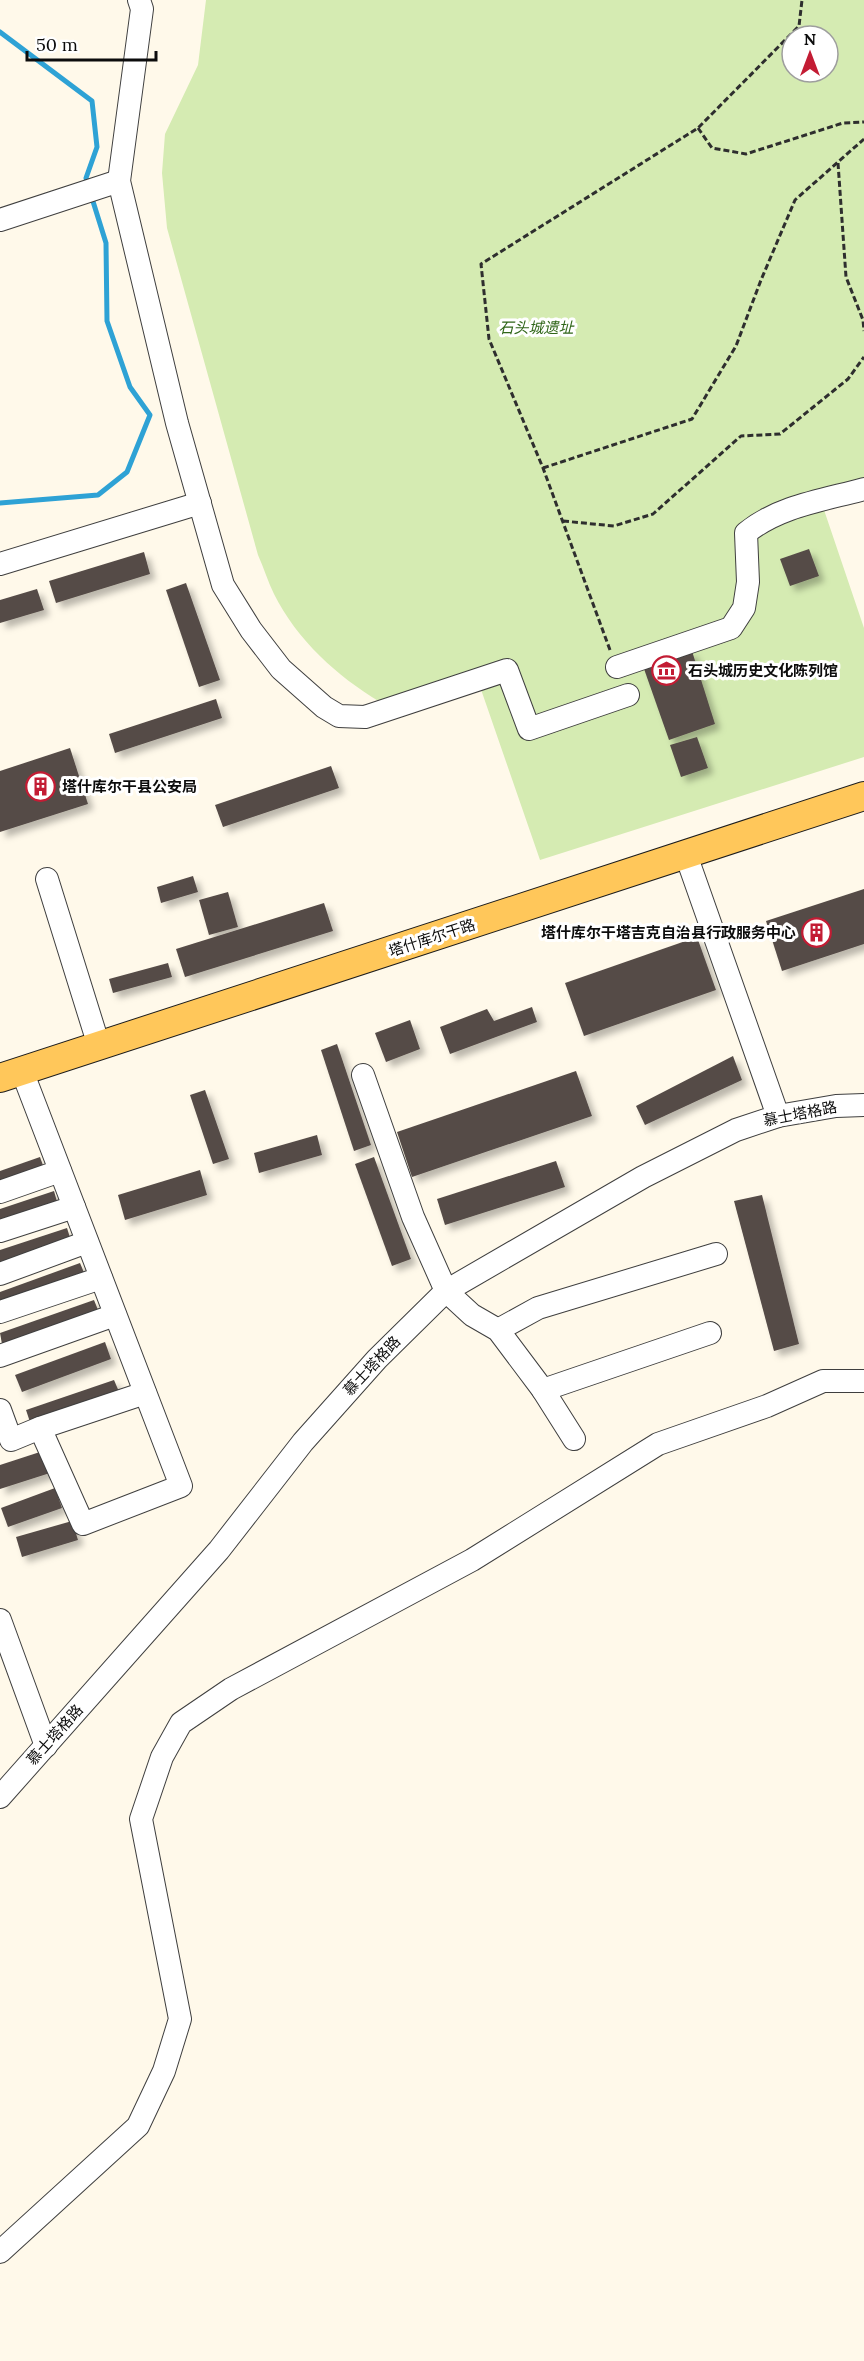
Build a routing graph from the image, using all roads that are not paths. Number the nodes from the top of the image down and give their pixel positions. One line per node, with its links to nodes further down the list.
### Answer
1 (139, 0): 2 (street)
2 (118, 181): 3 (street); 5 (street)
3 (0, 220)
4 (864, 489): 7 (street)
5 (200, 503): 6 (street); 8 (street)
6 (0, 564)
7 (617, 667)
8 (628, 695)
9 (864, 796): 10 (main road, 塔什库尔干路)
10 (686, 855): 12 (main road, 塔什库尔干路); 16 (street)
11 (47, 879): 12 (street)
12 (99, 1046): 13 (main road, 塔什库尔干路)
13 (11, 1075): 17 (street)
14 (363, 1075): 25 (street)
15 (864, 1105): 16 (street, 慕士塔格路)
16 (778, 1116): 25 (street, 慕士塔格路)
17 (60, 1172): 18 (street); 19 (street)
18 (0, 1192)
19 (74, 1207): 20 (street); 21 (street)
20 (0, 1231)
21 (87, 1242): 23 (street); 24 (street)
22 (716, 1254): 28 (street)
23 (0, 1274)
24 (101, 1278): 26 (street); 27 (street)
25 (446, 1291): 28 (street); 38 (street, 慕士塔格路)
26 (0, 1312)
27 (115, 1315): 30 (street); 33 (street)
28 (498, 1330): 32 (street)
29 (710, 1333): 32 (street)
30 (0, 1356)
31 (864, 1381): 40 (street)
32 (543, 1389): 36 (street)
33 (145, 1393): 35 (street); 35 (street)
34 (0, 1410): 35 (street)
35 (40, 1428)
36 (574, 1439)
37 (0, 1620): 38 (street)
38 (46, 1746): 39 (street, 慕士塔格路)
39 (0, 1797)
40 (0, 2252)

